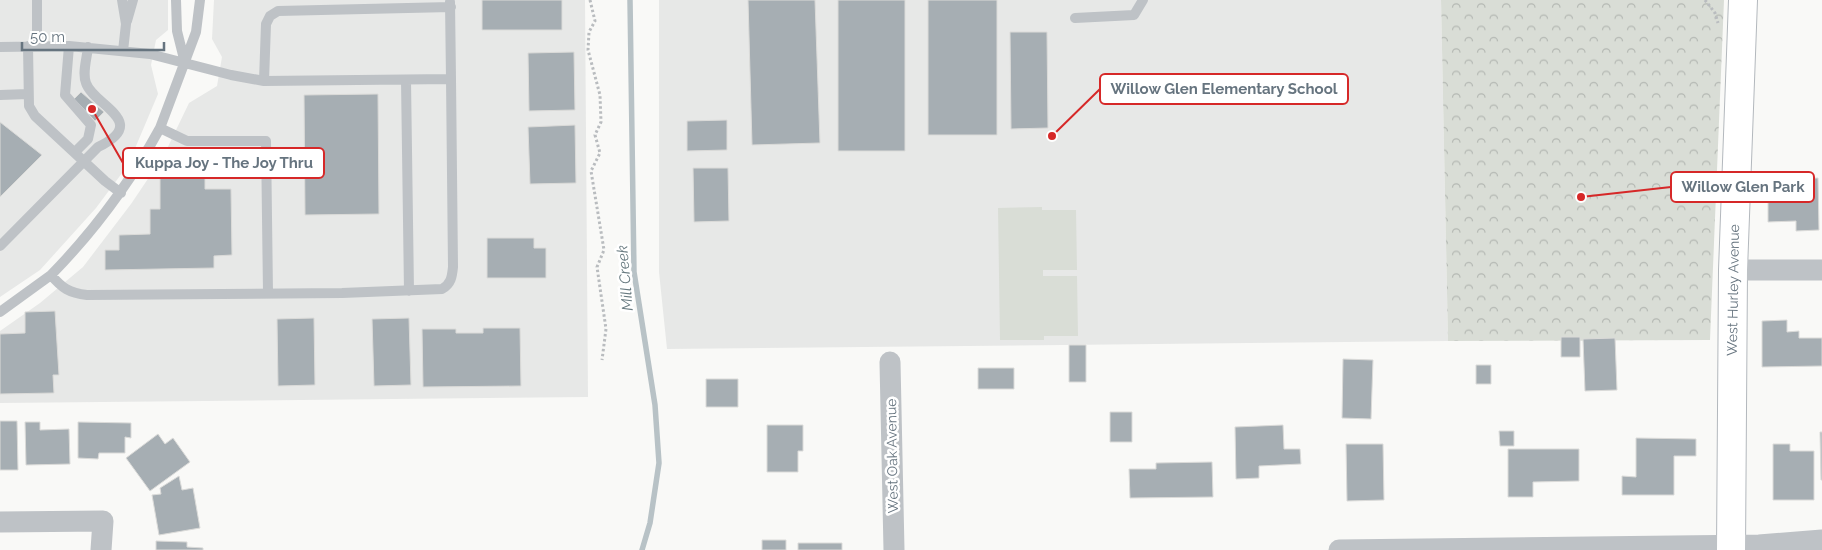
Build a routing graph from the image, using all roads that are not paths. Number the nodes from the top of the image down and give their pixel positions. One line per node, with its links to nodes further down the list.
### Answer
1 (37, 0): 11 (lane)
2 (122, 0): 10 (lane)
3 (133, 0): 10 (lane)
4 (176, 0): 16 (lane)
5 (200, 0): 16 (lane)
6 (1143, 0): 9 (lane)
7 (1743, 0): 27 (street, West Hurley Avenue)
8 (450, 3): 17 (lane); 18 (lane)
9 (1075, 18)
10 (126, 24): 15 (lane)
11 (32, 46): 12 (lane); 13 (lane); 20 (lane)
12 (69, 46): 14 (lane); 23 (lane)
13 (0, 47)
14 (88, 48): 15 (lane); 24 (lane)
15 (123, 51): 16 (lane)
16 (185, 63): 18 (lane); 22 (lane)
17 (450, 79): 19 (lane); 30 (lane)
18 (264, 80): 19 (lane)
19 (406, 80): 30 (lane)
20 (28, 94): 21 (lane); 23 (lane)
21 (0, 95)
22 (160, 128): 25 (lane); 31 (lane)
23 (76, 152): 24 (lane)
24 (84, 161): 25 (lane); 26 (lane)
25 (121, 193): 29 (lane)
26 (0, 246)
27 (1733, 270): 28 (street); 36 (street, West Hurley Avenue)
28 (1822, 270)
29 (51, 275): 31 (lane); 32 (lane)
30 (409, 291): 31 (lane)
31 (268, 293)
32 (0, 312)
33 (890, 362): 38 (street, West Oak Avenue)
34 (0, 522): 37 (street)
35 (1822, 540): 36 (street)
36 (1731, 548): 39 (street)
37 (101, 550)
38 (894, 550)
39 (1339, 550)

